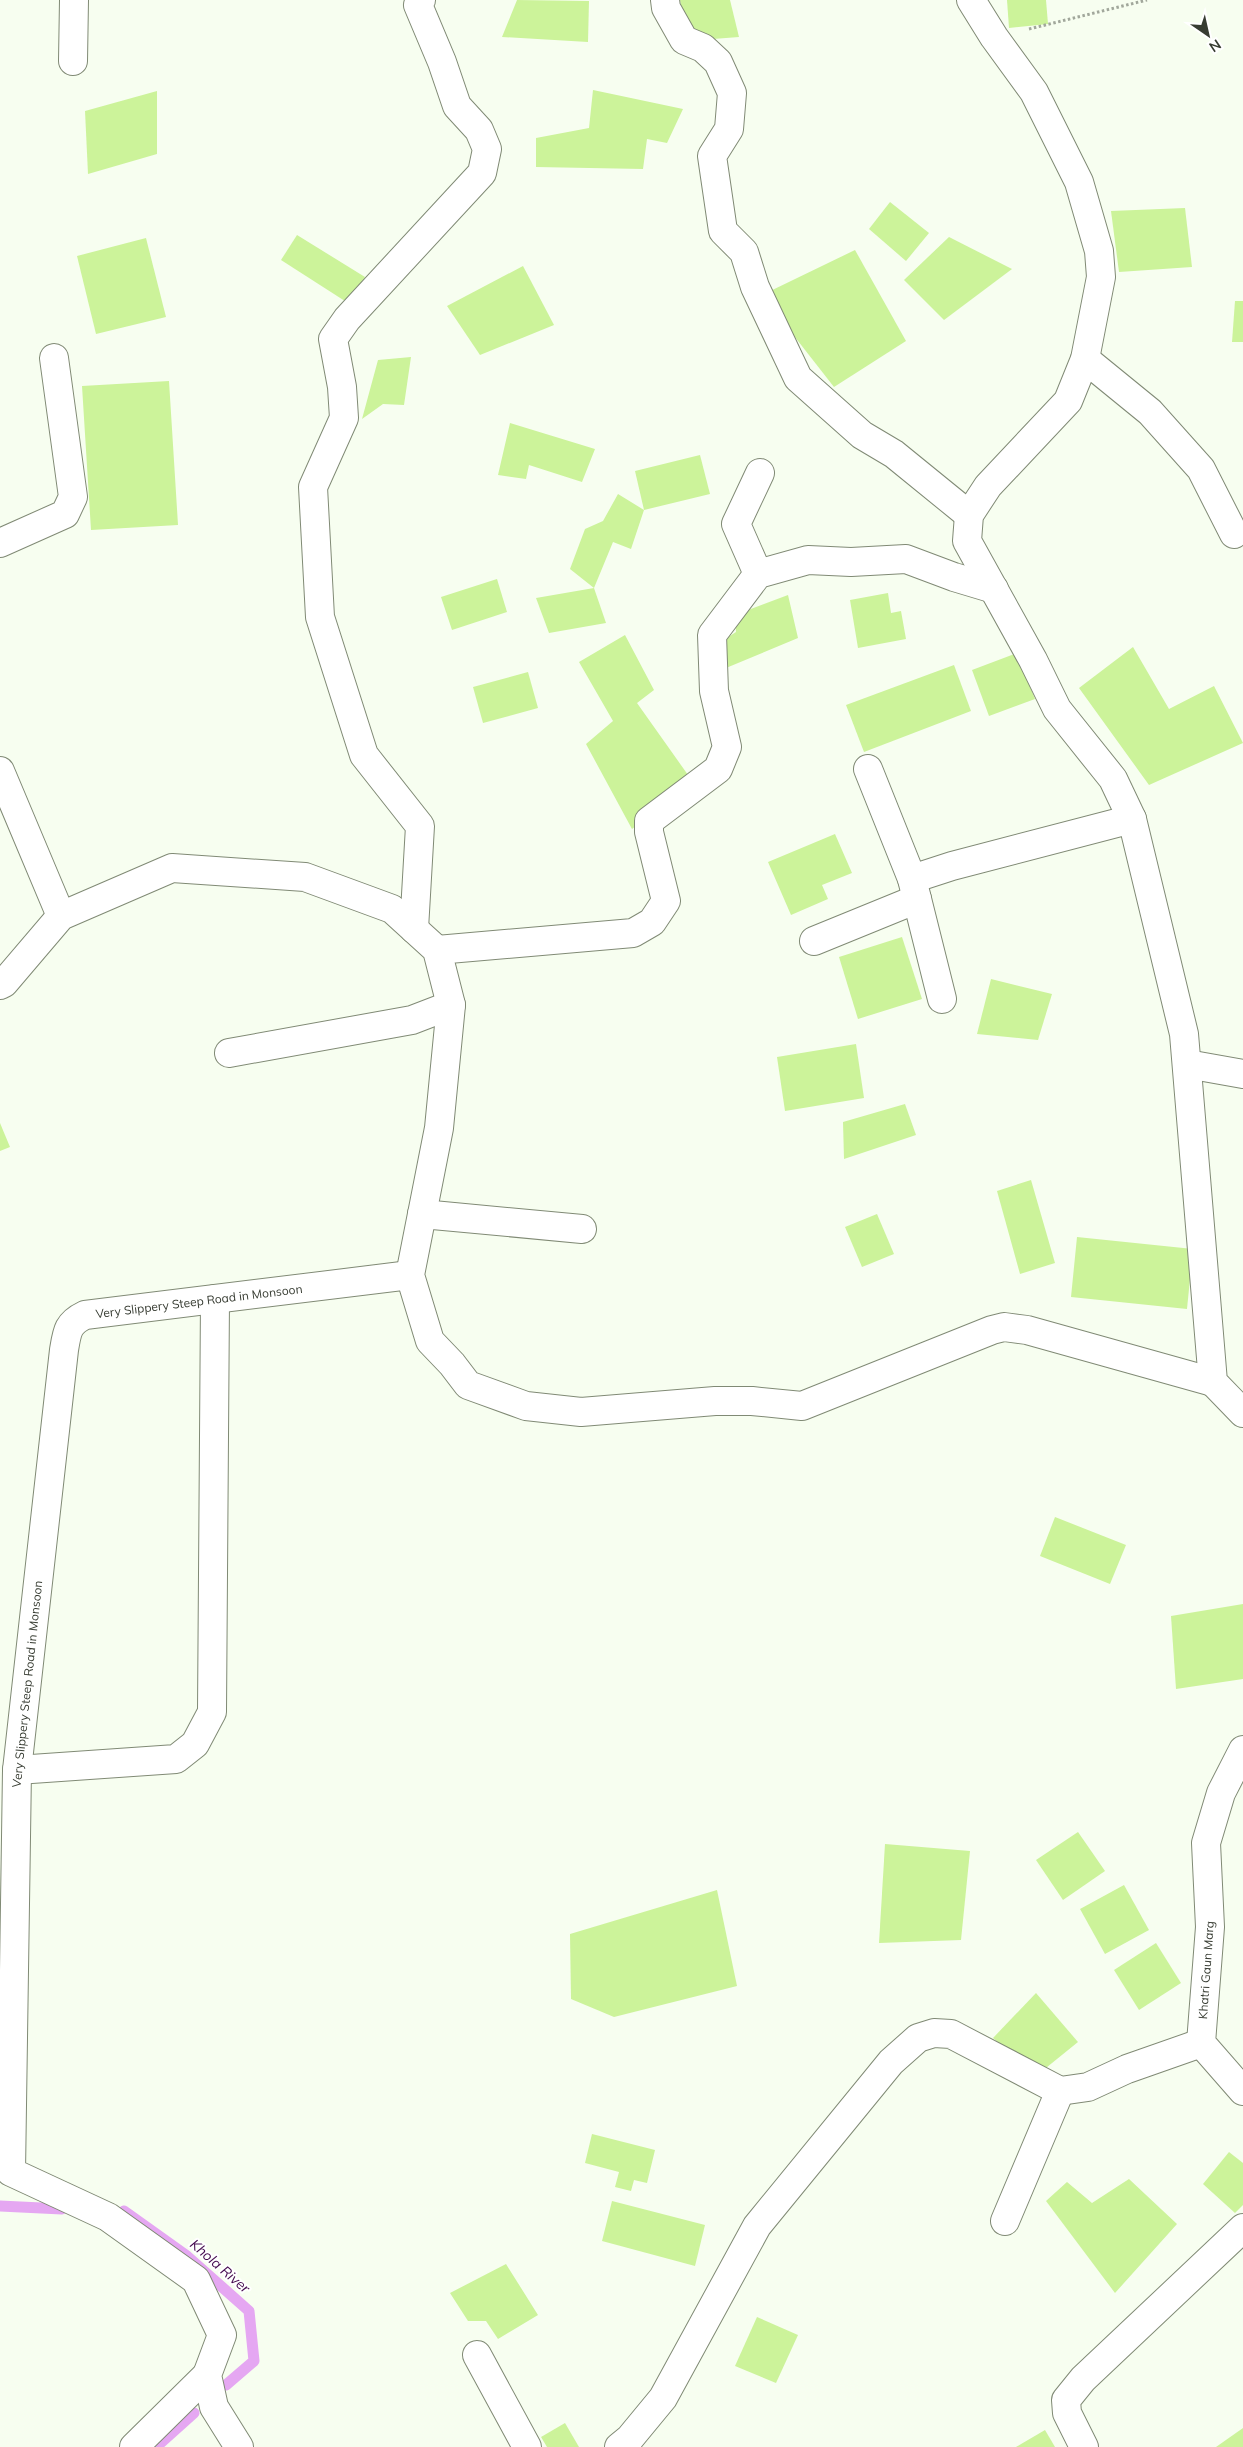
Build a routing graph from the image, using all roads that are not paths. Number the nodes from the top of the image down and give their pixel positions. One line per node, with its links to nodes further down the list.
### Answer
1 (74, 0): 5 (street)
2 (421, 0): 19 (street)
3 (971, 0): 7 (street)
4 (663, 3): 9 (street)
5 (73, 61)
6 (54, 358): 11 (street)
7 (1085, 359): 9 (street); 10 (street)
8 (760, 473): 12 (street)
9 (969, 515): 13 (street)
10 (1234, 534)
11 (0, 542)
12 (758, 574): 13 (street); 21 (street)
13 (994, 589): 16 (street)
14 (868, 769): 17 (street)
15 (0, 771): 18 (street)
16 (1132, 819): 17 (street); 26 (street)
17 (914, 889): 20 (street); 23 (street)
18 (61, 916): 19 (street); 22 (street)
19 (414, 928): 21 (street)
20 (814, 941)
21 (437, 950): 24 (street)
22 (0, 985)
23 (942, 999)
24 (451, 1005): 25 (street); 28 (street)
25 (229, 1053)
26 (1187, 1064): 27 (street); 32 (street)
27 (1243, 1074)
28 (422, 1214): 29 (street); 30 (street)
29 (582, 1229)
30 (410, 1275): 31 (street, Very Slippery Steep Road in Monsoon); 32 (street)
31 (215, 1299): 35 (street, Very Slippery Steep Road in Monsoon); 35 (street)
32 (1213, 1382): 33 (street)
33 (1243, 1413)
34 (1243, 1750): 37 (street, Khatri Gaun Marg)
35 (17, 1770): 36 (street, Very Slippery Steep Road in Monsoon)
36 (8, 1819): 40 (street, Very Slippery Steep Road in Monsoon)
37 (1201, 2043): 38 (street); 39 (street)
38 (1243, 2091)
39 (1060, 2092): 41 (street); 48 (street)
40 (6, 2171): 44 (street, Very Slippery Steep Road in Monsoon)
41 (1005, 2221)
42 (1243, 2228): 49 (street)
43 (477, 2355): 47 (street)
44 (206, 2375): 45 (street); 46 (street)
45 (134, 2447)
46 (239, 2447)
47 (527, 2447)
48 (619, 2447)
49 (1084, 2447)

